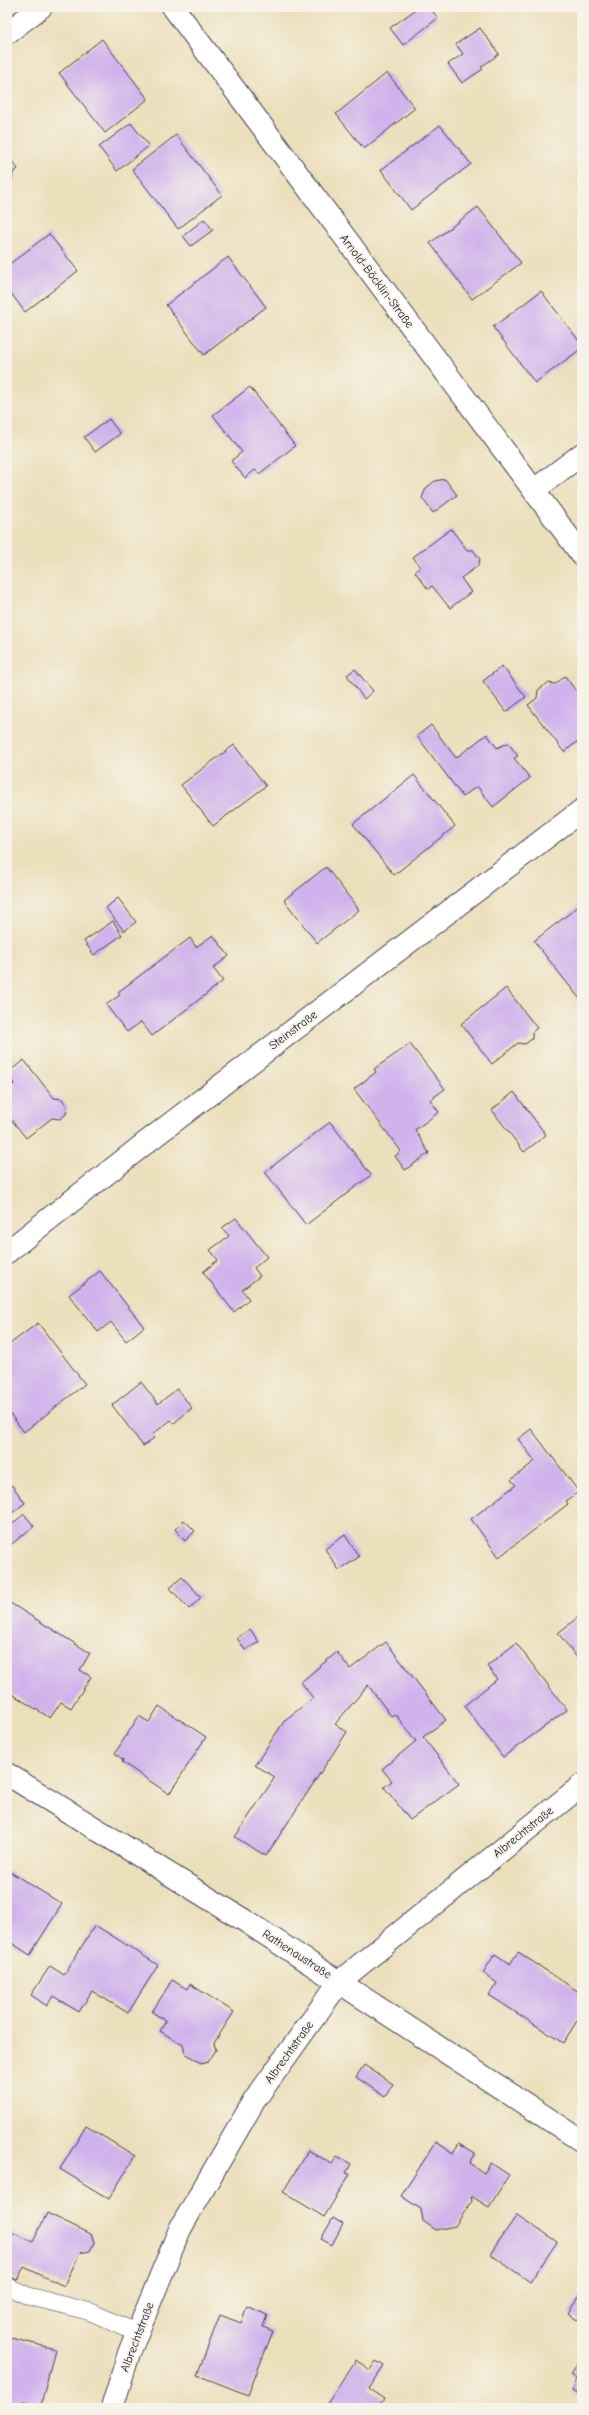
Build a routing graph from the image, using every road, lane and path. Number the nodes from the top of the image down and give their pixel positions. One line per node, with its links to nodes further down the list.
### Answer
1 (41, 7): 3 (street)
2 (173, 7): 5 (street, Arnold-Böcklin-Straße)
3 (7, 33)
4 (582, 454): 5 (street)
5 (534, 490): 6 (street, Arnold-Böcklin-Straße)
6 (582, 555)
7 (582, 810): 8 (street, Steinstraße)
8 (7, 1252)
9 (7, 1774): 11 (street, Rathenaustraße)
10 (582, 1785): 11 (street, Albrechtstraße)
11 (340, 1981): 12 (street, Rathenaustraße); 14 (street, Albrechtstraße)
12 (582, 2141)
13 (7, 2286): 14 (lane)
14 (137, 2333): 15 (street, Albrechtstraße)
15 (112, 2408)

